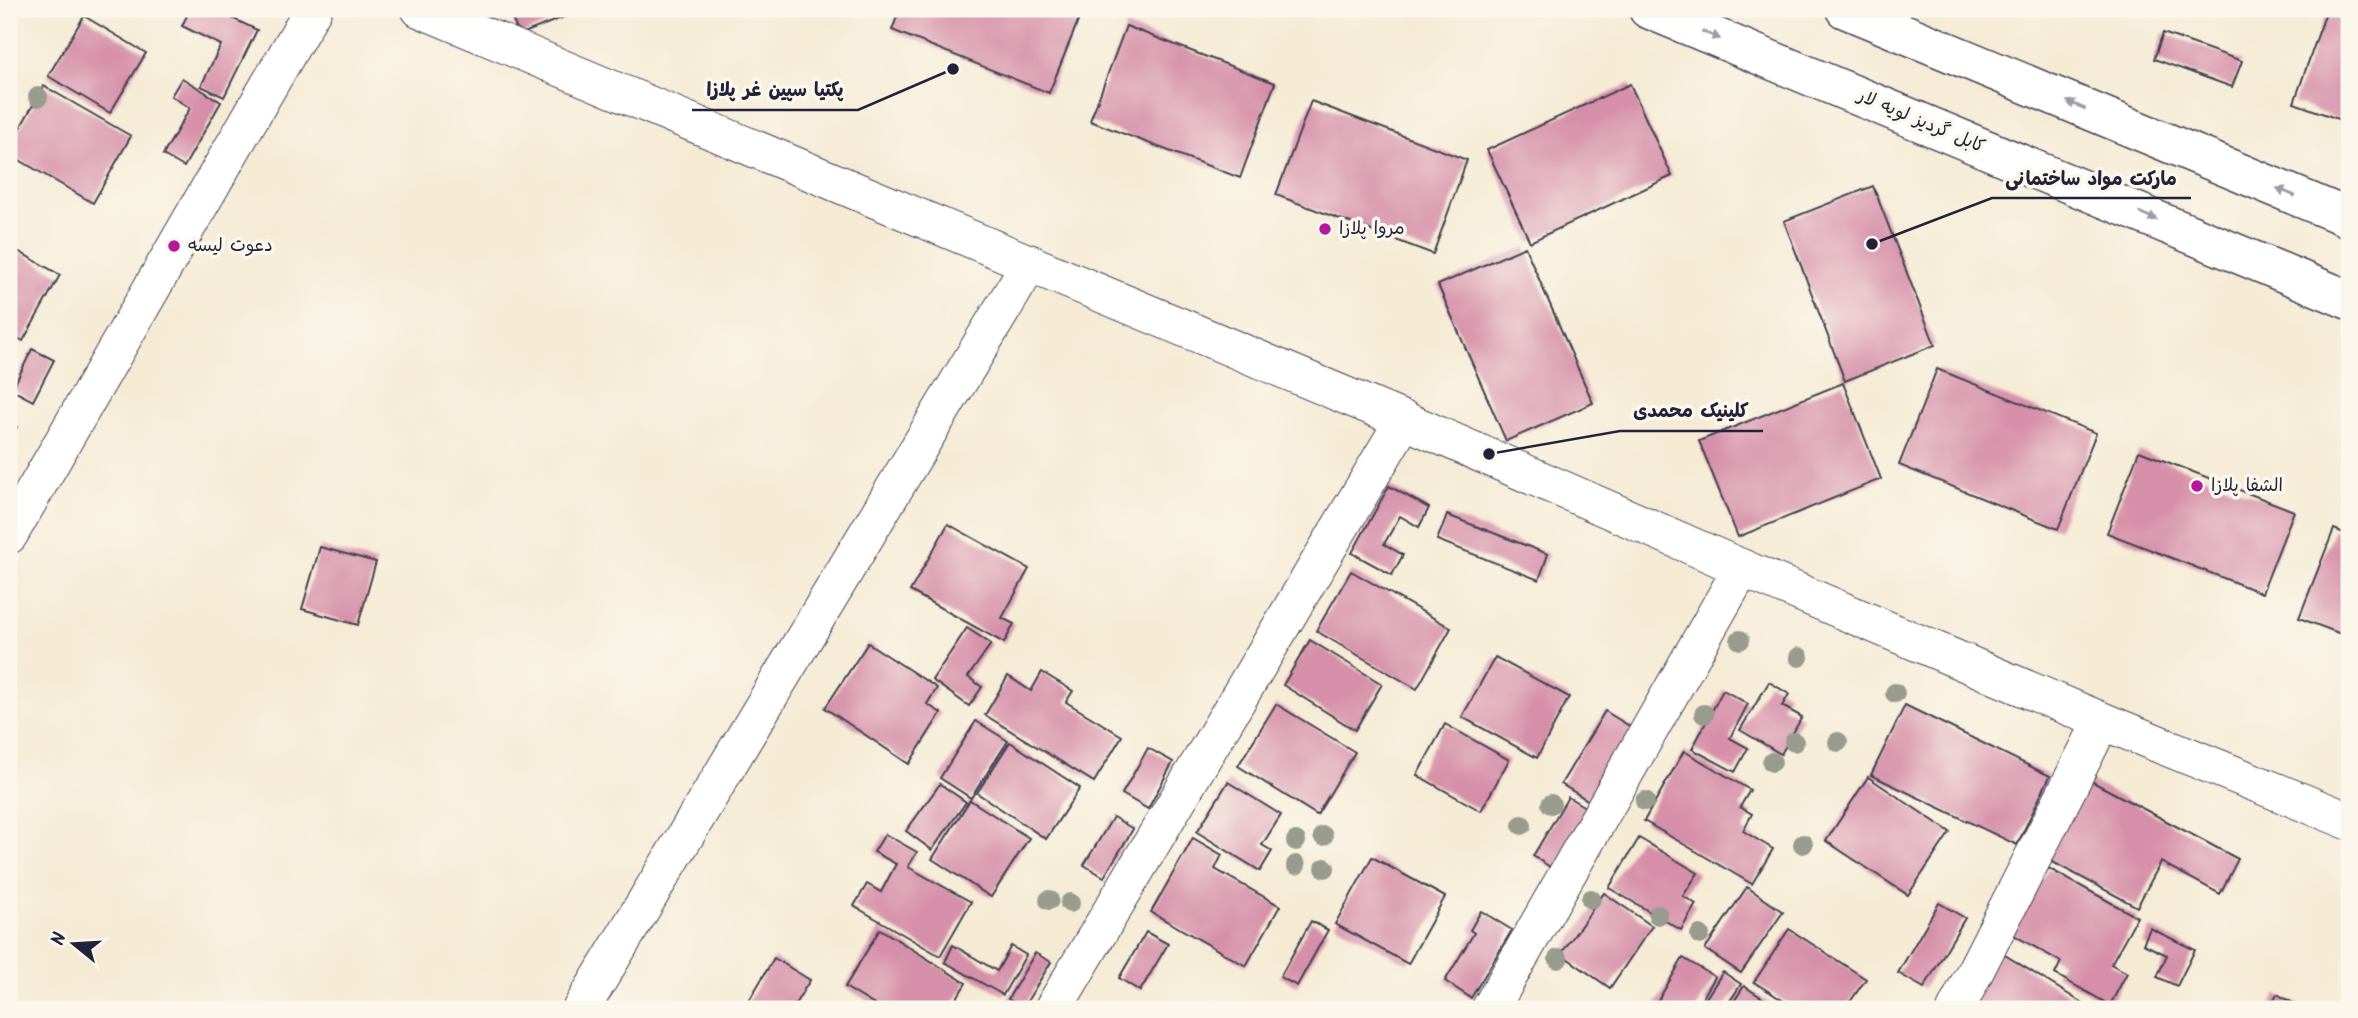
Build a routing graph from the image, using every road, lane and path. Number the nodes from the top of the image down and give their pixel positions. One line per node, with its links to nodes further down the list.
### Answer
1 (313, 9): 9 (street)
2 (420, 9): 6 (street)
3 (1648, 9): 7 (highway, کابل گردیز لویه لار, one-way to 7)
4 (1845, 9): 5 (highway, one-way to 4)
5 (2349, 218)
6 (1030, 262): 8 (street); 13 (street)
7 (2349, 300)
8 (1404, 420): 10 (street); 14 (street)
9 (9, 536)
10 (1742, 568): 11 (street); 15 (street)
11 (2102, 721): 12 (street); 16 (street)
12 (2349, 821)
13 (581, 1009)
14 (1053, 1009)
15 (1490, 1009)
16 (1956, 1009)

